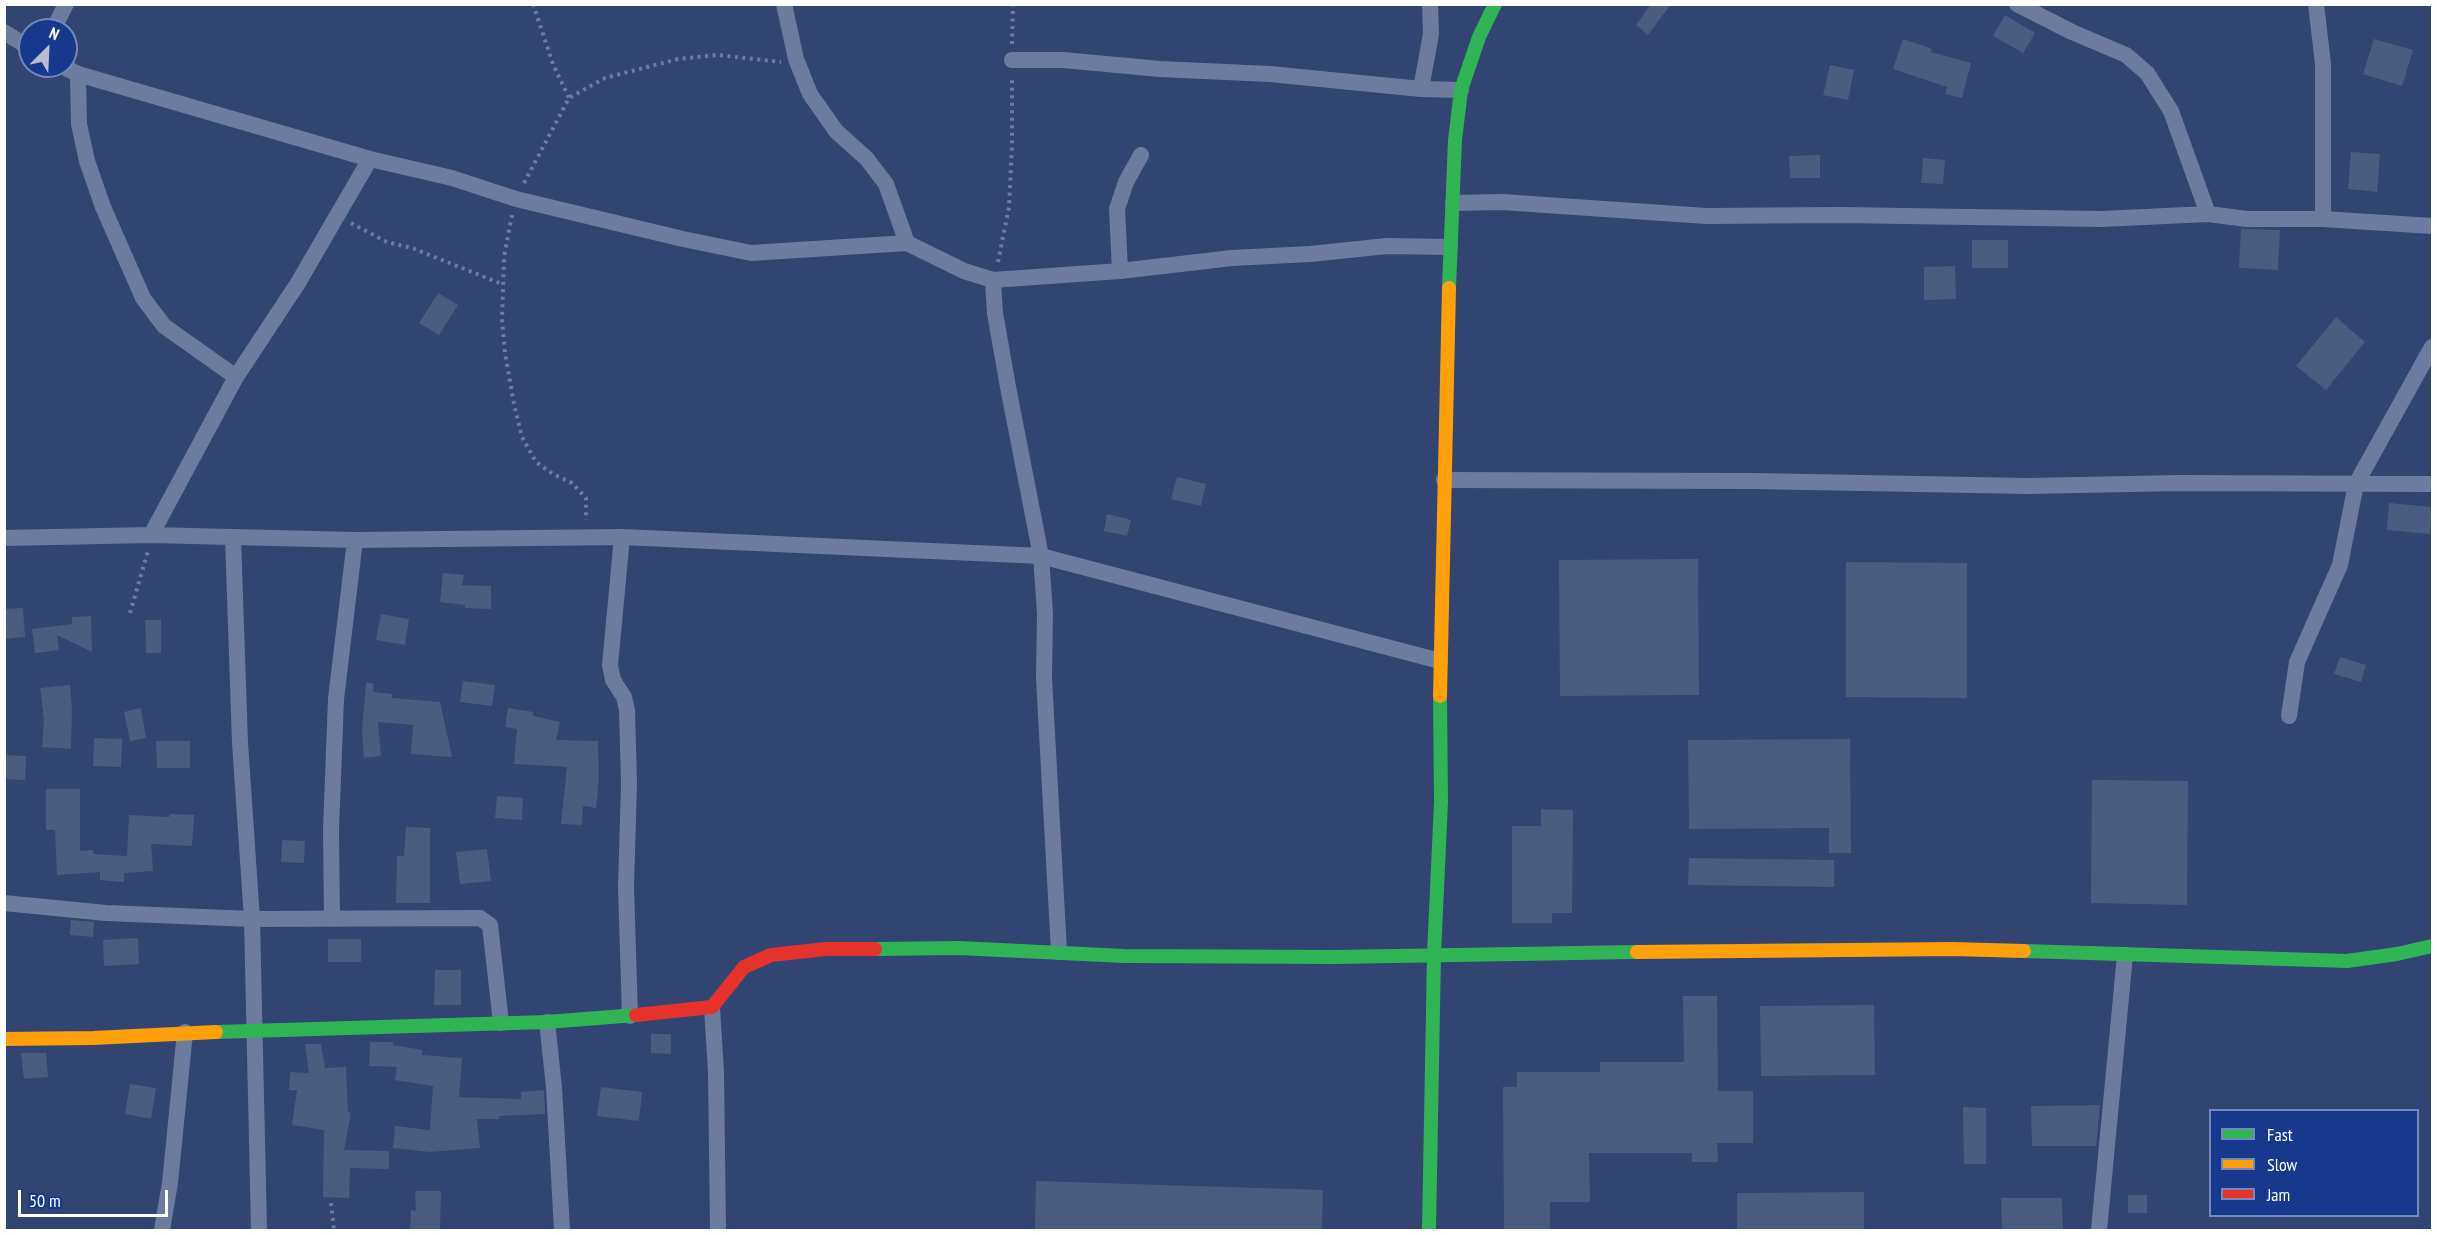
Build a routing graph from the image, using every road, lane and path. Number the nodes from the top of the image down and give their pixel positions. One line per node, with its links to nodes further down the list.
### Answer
1 (66, 4): 9 (street)
2 (533, 4): 18 (path)
3 (784, 4): 12 (street)
4 (1013, 4): 13 (path)
5 (1430, 4): 16 (street)
6 (1494, 4): 17 (street)
7 (2017, 4): 23 (street)
8 (2316, 4): 25 (street)
9 (59, 18)
10 (4, 32): 11 (street)
11 (18, 41)
12 (796, 59): 18 (path); 27 (street)
13 (1012, 60): 16 (street); 30 (path)
14 (78, 74): 20 (street)
15 (78, 78): 33 (street)
16 (1421, 89): 17 (street)
17 (1461, 90): 22 (street)
18 (569, 98): 21 (path)
19 (1141, 155): 29 (street)
20 (370, 159): 21 (street); 24 (street)
21 (516, 199): 27 (street); 31 (path)
22 (1453, 203): 23 (street); 28 (street)
23 (2208, 214): 25 (street)
24 (338, 216): 31 (path); 33 (street)
25 (2323, 219): 26 (street)
26 (2433, 226)
27 (907, 243): 30 (street)
28 (1450, 247): 29 (street); 34 (street)
29 (1120, 271): 30 (street)
30 (993, 280): 43 (street)
31 (502, 284): 38 (path)
32 (2433, 347): 35 (street)
33 (236, 377): 37 (street)
34 (1444, 480): 35 (street); 45 (street)
35 (2356, 484): 36 (street); 46 (street)
36 (2433, 484)
37 (151, 535): 40 (street); 41 (street); 44 (path)
38 (586, 537): 39 (street); 42 (street)
39 (622, 537): 43 (street); 55 (street)
40 (4, 538)
41 (233, 538): 42 (street); 48 (street)
42 (355, 540): 49 (street)
43 (1041, 555): 45 (street); 51 (street)
44 (130, 613)
45 (1440, 661): 52 (street)
46 (2289, 716)
47 (4, 903): 48 (street)
48 (252, 919): 49 (street); 59 (street)
49 (332, 919): 57 (street)
50 (2433, 946): 53 (street)
51 (1059, 952): 52 (street); 54 (street)
52 (1434, 954): 53 (street); 67 (street)
53 (2126, 955): 68 (street)
54 (712, 1007): 55 (street); 66 (street)
55 (630, 1016): 56 (street)
56 (547, 1022): 57 (street); 65 (street)
57 (501, 1023): 59 (street)
58 (185, 1032): 59 (street); 60 (street); 62 (street)
59 (254, 1032): 63 (street)
60 (4, 1040)
61 (331, 1203): 64 (path)
62 (162, 1230)
63 (259, 1230)
64 (334, 1230)
65 (562, 1230)
66 (718, 1230)
67 (1429, 1230)
68 (2099, 1230)

